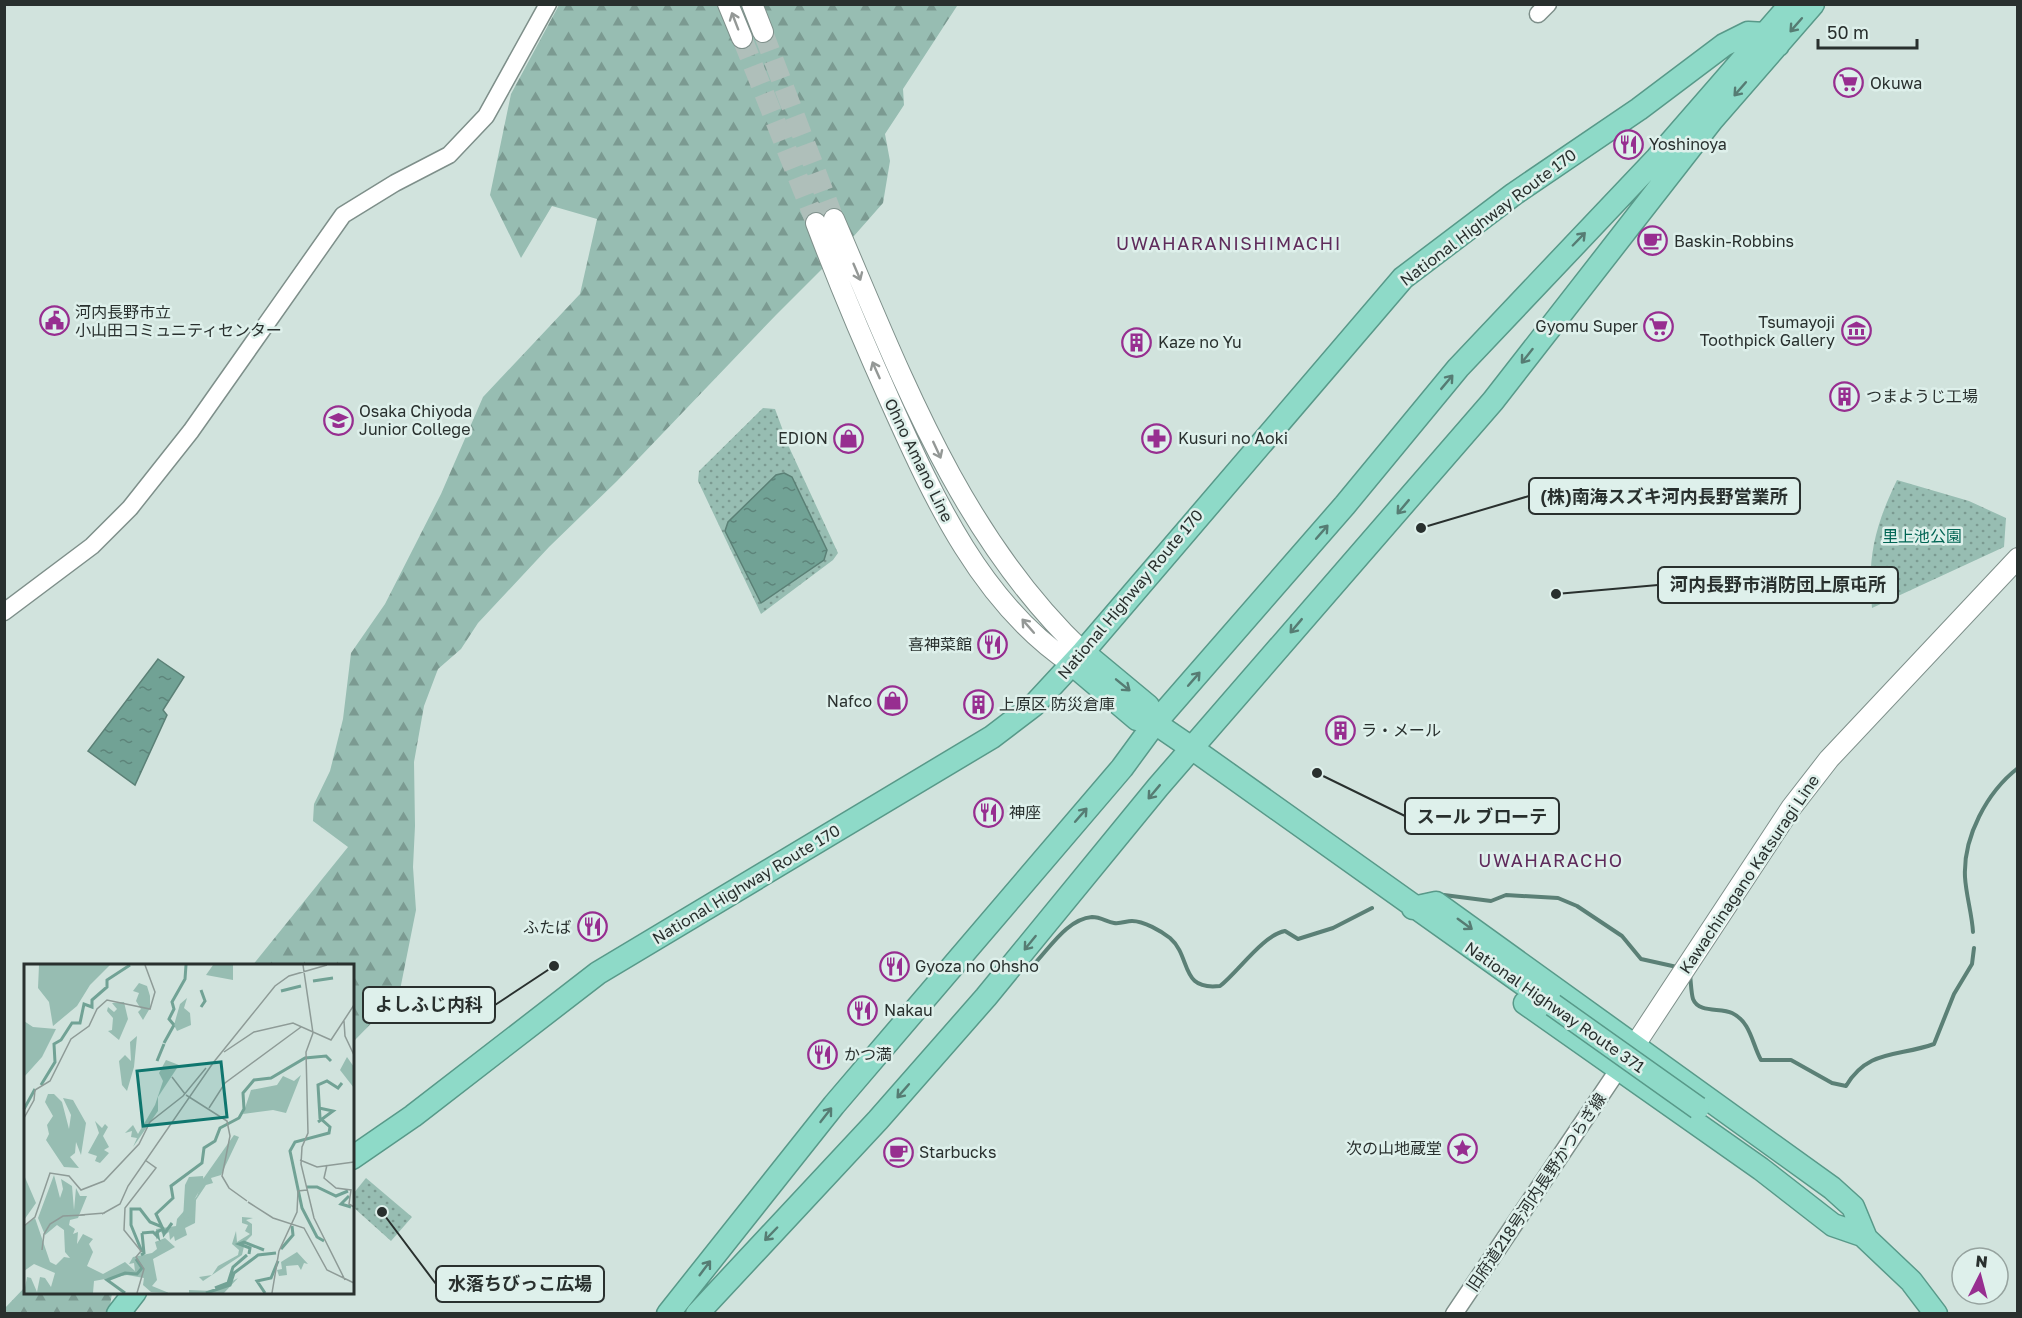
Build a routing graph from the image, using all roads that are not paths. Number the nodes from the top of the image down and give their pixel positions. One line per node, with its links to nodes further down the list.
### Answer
1 (548, 4): 10 (street)
2 (728, 4): 7 (main road, one-way to 2)
3 (752, 4): 6 (main road)
4 (1791, 4): 8 (highway)
5 (1813, 4): 8 (highway, one-way to 8)
6 (763, 32)
7 (742, 38)
8 (1772, 39): 11 (highway, National Highway Route 170); 12 (highway, one-way to 8); 13 (highway, one-way to 13)
9 (2018, 558): 15 (main road, Kawachinagano Katsuragi Line)
10 (4, 612)
11 (1077, 658): 11 (main road, Ohno Amano Line, one-way to 11); 12 (highway, National Highway Route 371); 17 (highway, National Highway Route 170)
12 (1155, 723): 13 (highway, National Highway Route 371); 21 (highway, one-way to 12)
13 (1193, 749): 14 (highway, National Highway Route 371); 22 (highway, one-way to 22)
14 (1413, 908): 15 (highway, one-way to 15); 16 (highway); 18 (highway, National Highway Route 371, bridge)
15 (1634, 1045): 16 (main road, Kawachinagano Katsuragi Line); 18 (highway)
16 (1618, 1070): 18 (highway); 23 (street, 旧府道218号河内長野かつらぎ線)
17 (354, 1157)
18 (1865, 1236): 24 (highway, National Highway Route 371)
19 (134, 1294): 20 (highway)
20 (118, 1314)
21 (668, 1314)
22 (697, 1314)
23 (1454, 1314)
24 (1936, 1314)

